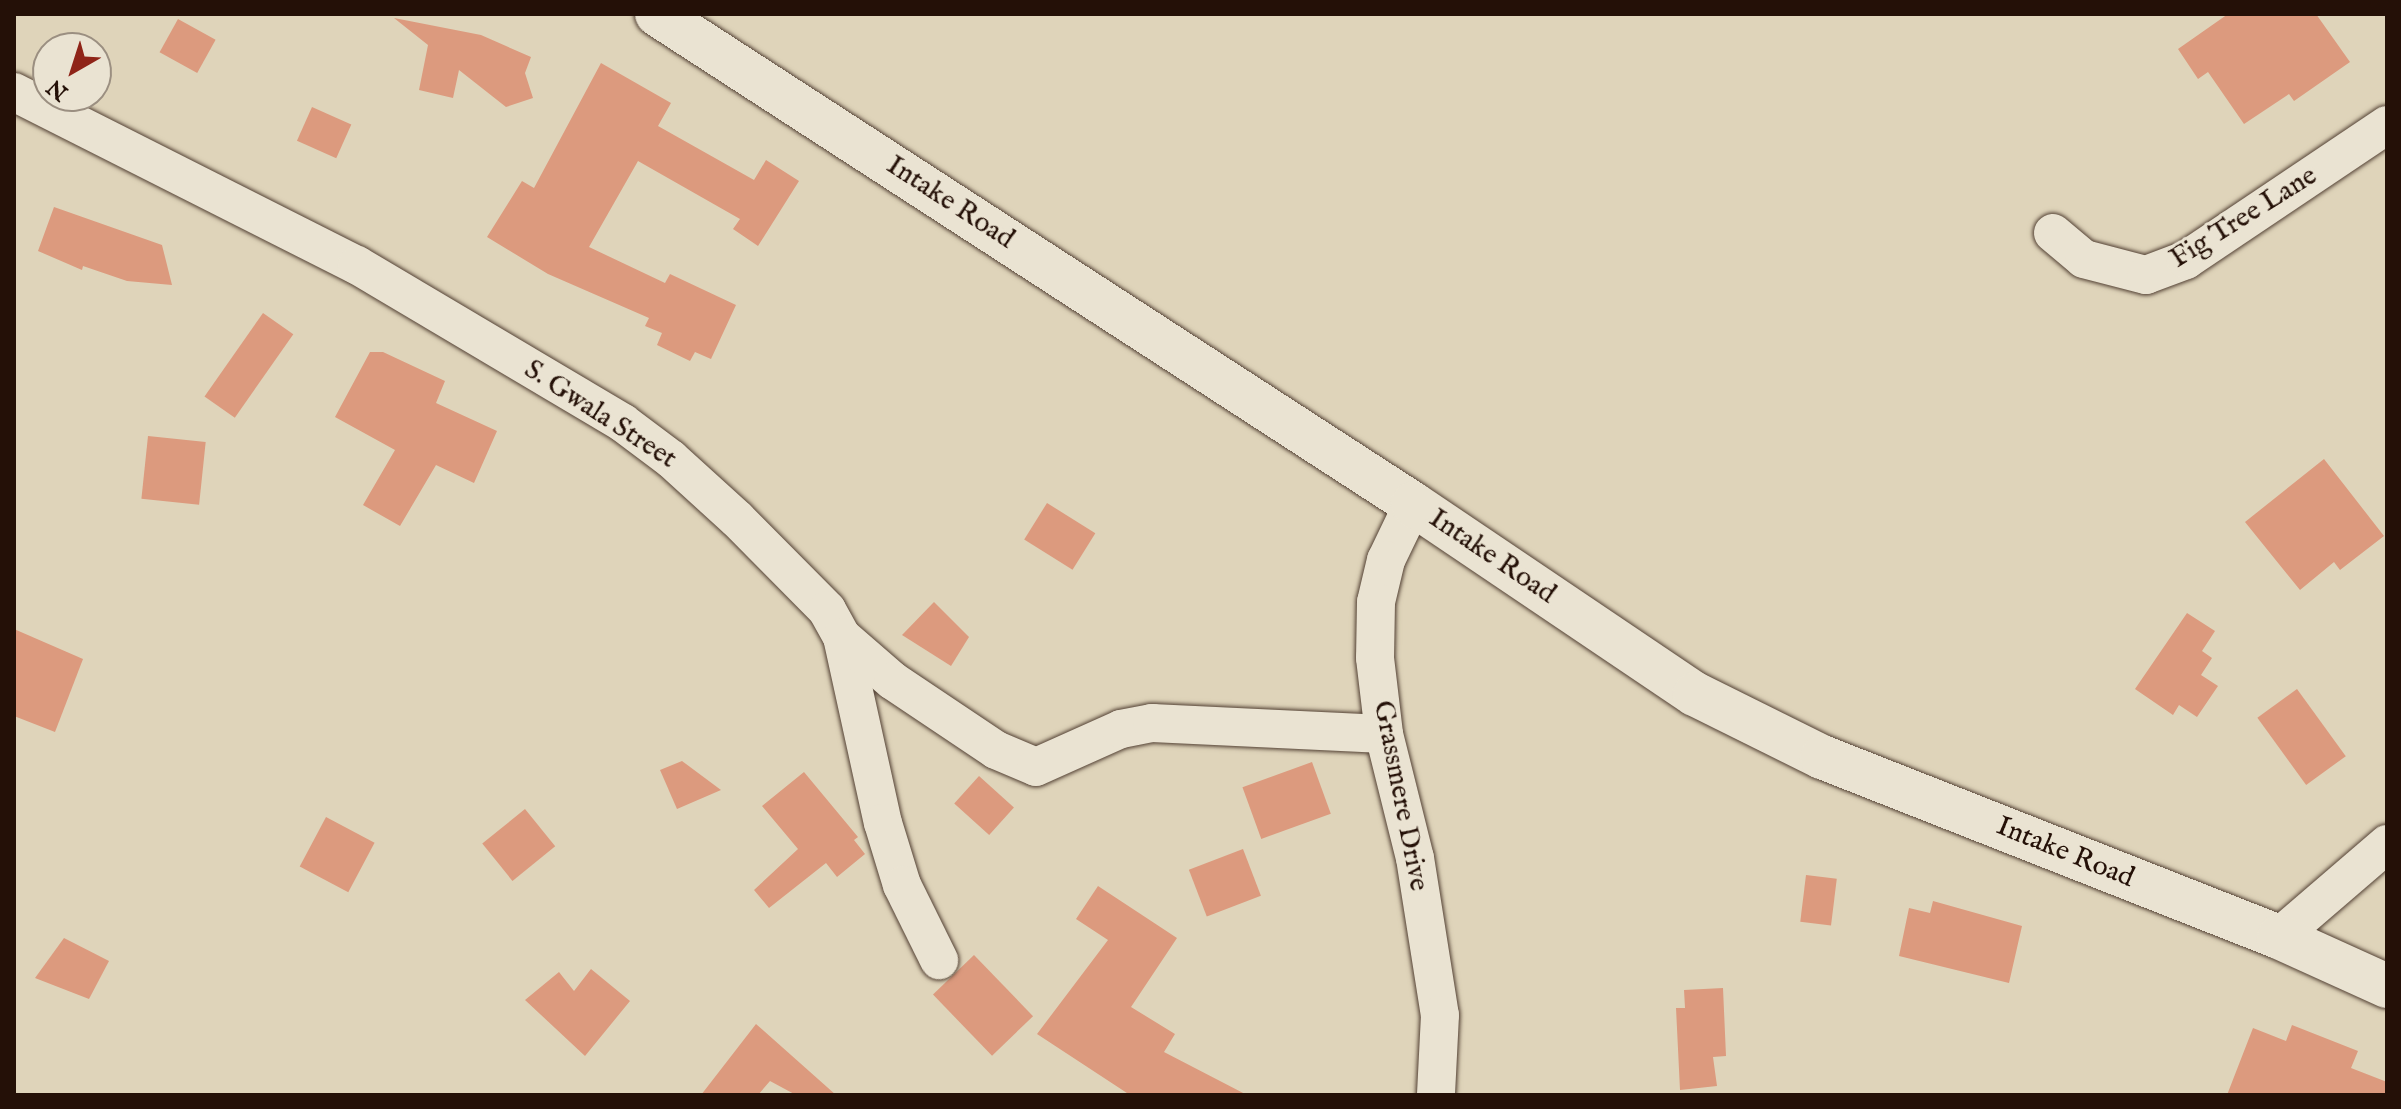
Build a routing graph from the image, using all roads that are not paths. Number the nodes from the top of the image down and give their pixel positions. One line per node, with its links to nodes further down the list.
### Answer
1 (657, 14): 5 (street, Intake Road)
2 (14, 92): 6 (street, S. Gwala Street)
3 (2387, 125): 4 (street, Fig Tree Lane)
4 (2053, 233)
5 (1413, 504): 7 (street, Grassmere Drive); 9 (street, Intake Road)
6 (842, 637): 7 (street); 10 (street, S. Gwala Street)
7 (1384, 734): 12 (street, Grassmere Drive)
8 (2387, 844): 9 (street)
9 (2279, 937): 11 (street, Intake Road)
10 (939, 960)
11 (2387, 986)
12 (1436, 1095)

